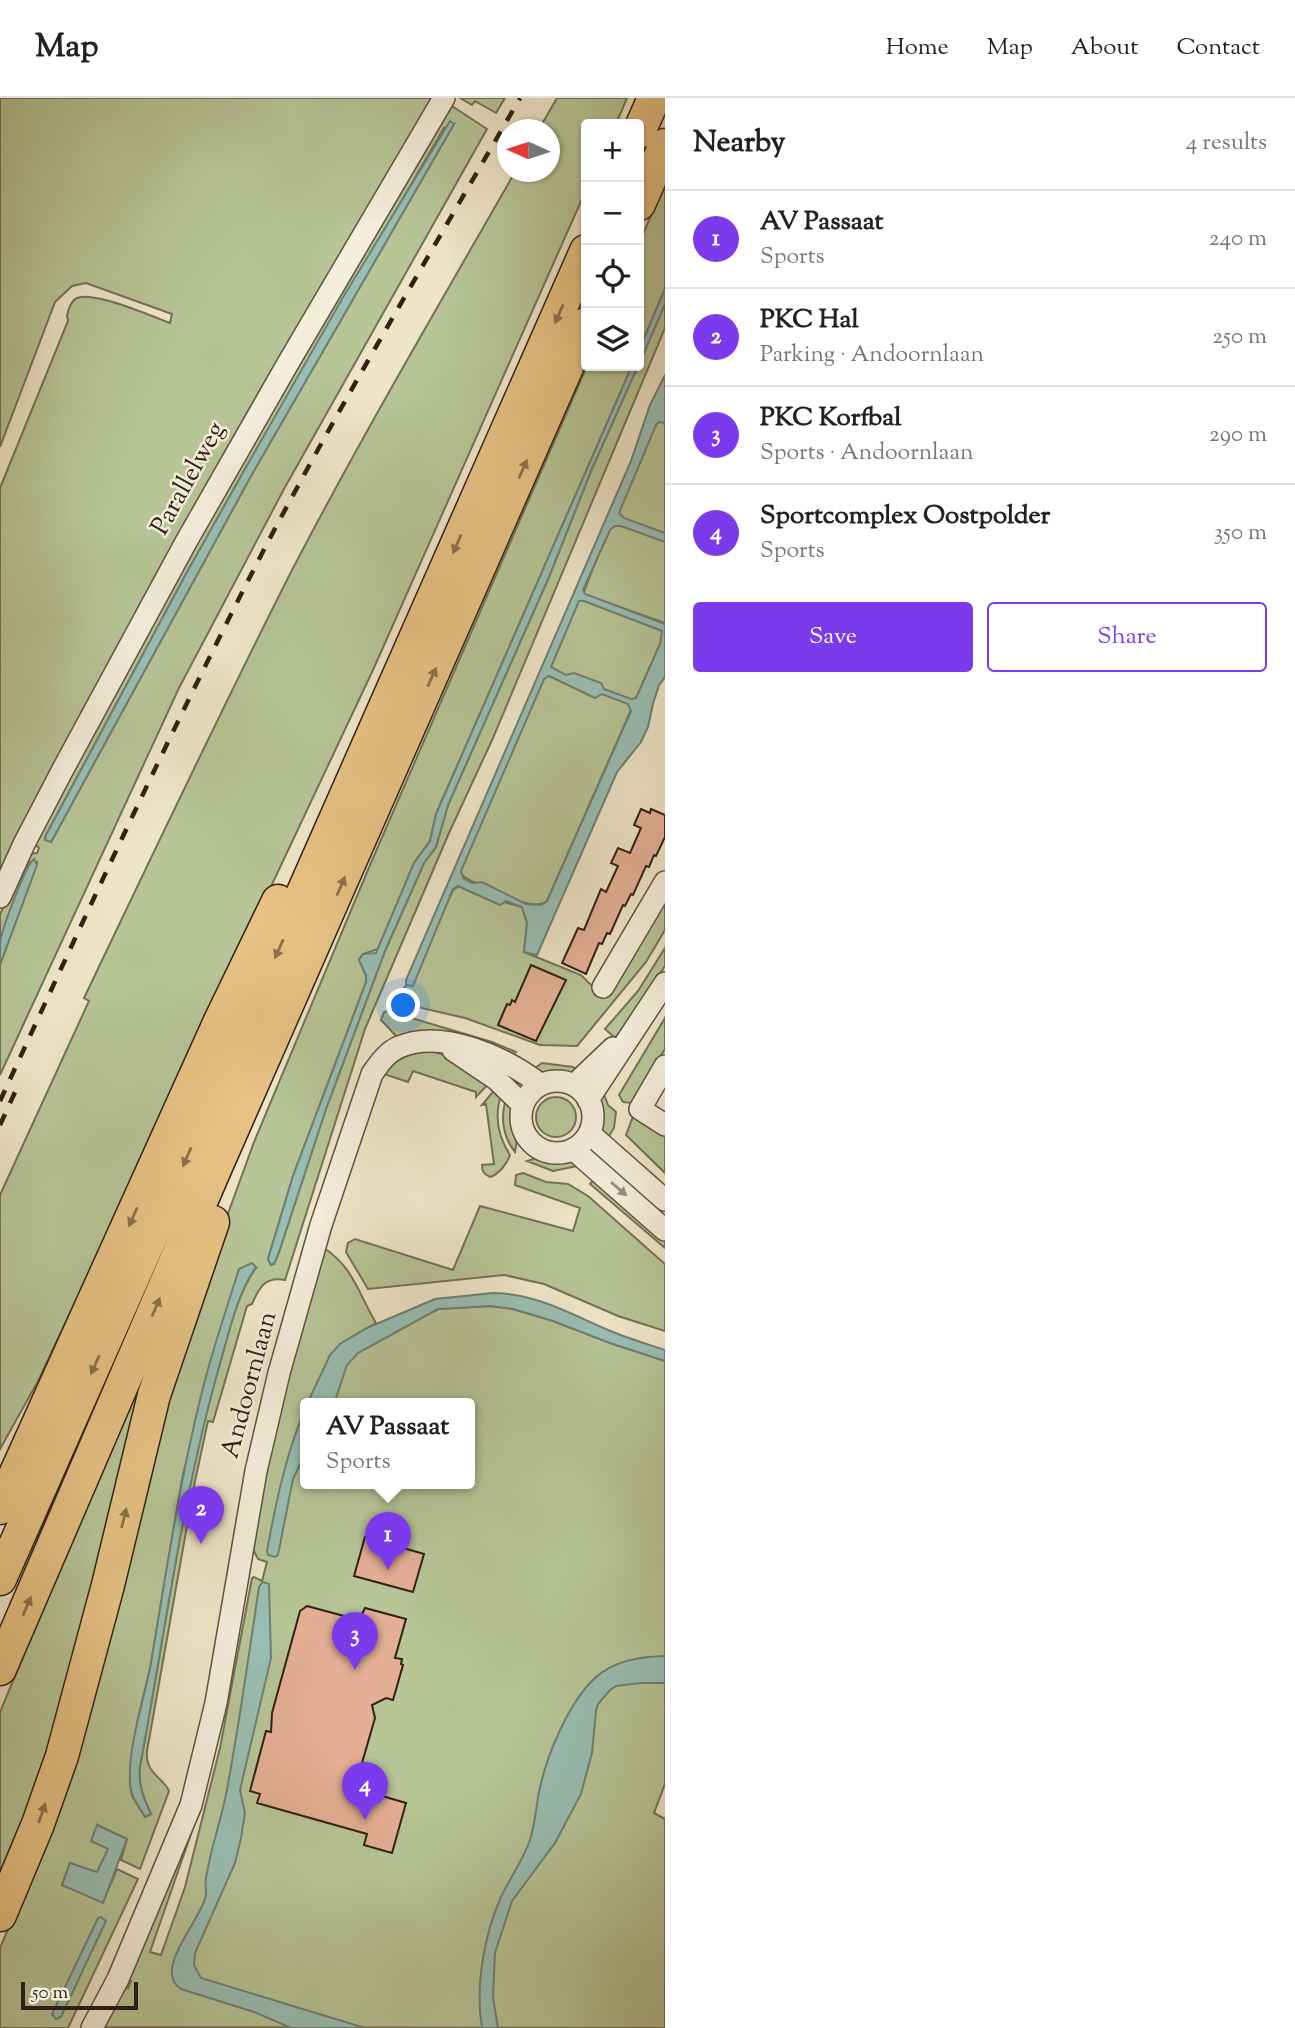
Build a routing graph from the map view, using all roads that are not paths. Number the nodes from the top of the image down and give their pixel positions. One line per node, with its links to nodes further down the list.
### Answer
1 (444, 98): 10 (street, Parallelweg)
2 (654, 98): 3 (highway)
3 (644, 121)
4 (665, 145): 5 (highway)
5 (644, 193)
6 (581, 262): 8 (highway, one-way to 8)
7 (581, 335): 11 (highway, one-way to 7)
8 (386, 707): 24 (highway, one-way to 24); 27 (highway, one-way to 27)
9 (665, 882): 13 (street)
10 (0, 897)
11 (314, 948): 28 (highway, one-way to 11); 29 (highway, one-way to 11)
12 (665, 983): 17 (street)
13 (603, 987)
14 (443, 1043): 16 (street, Andoornlaan); 18 (street); 30 (street, Andoornlaan)
15 (665, 1066): 19 (street)
16 (541, 1085): 17 (street); 18 (street)
17 (581, 1093): 20 (street)
18 (523, 1105): 21 (street)
19 (665, 1125)
20 (589, 1133): 21 (street); 22 (street)
21 (573, 1149): 23 (street, one-way to 23)
22 (665, 1200)
23 (665, 1230)
24 (62, 1373): 25 (highway); 26 (highway)
25 (0, 1467)
26 (0, 1508)
27 (0, 1579)
28 (0, 1669)
29 (0, 1915)
30 (92, 2028)

